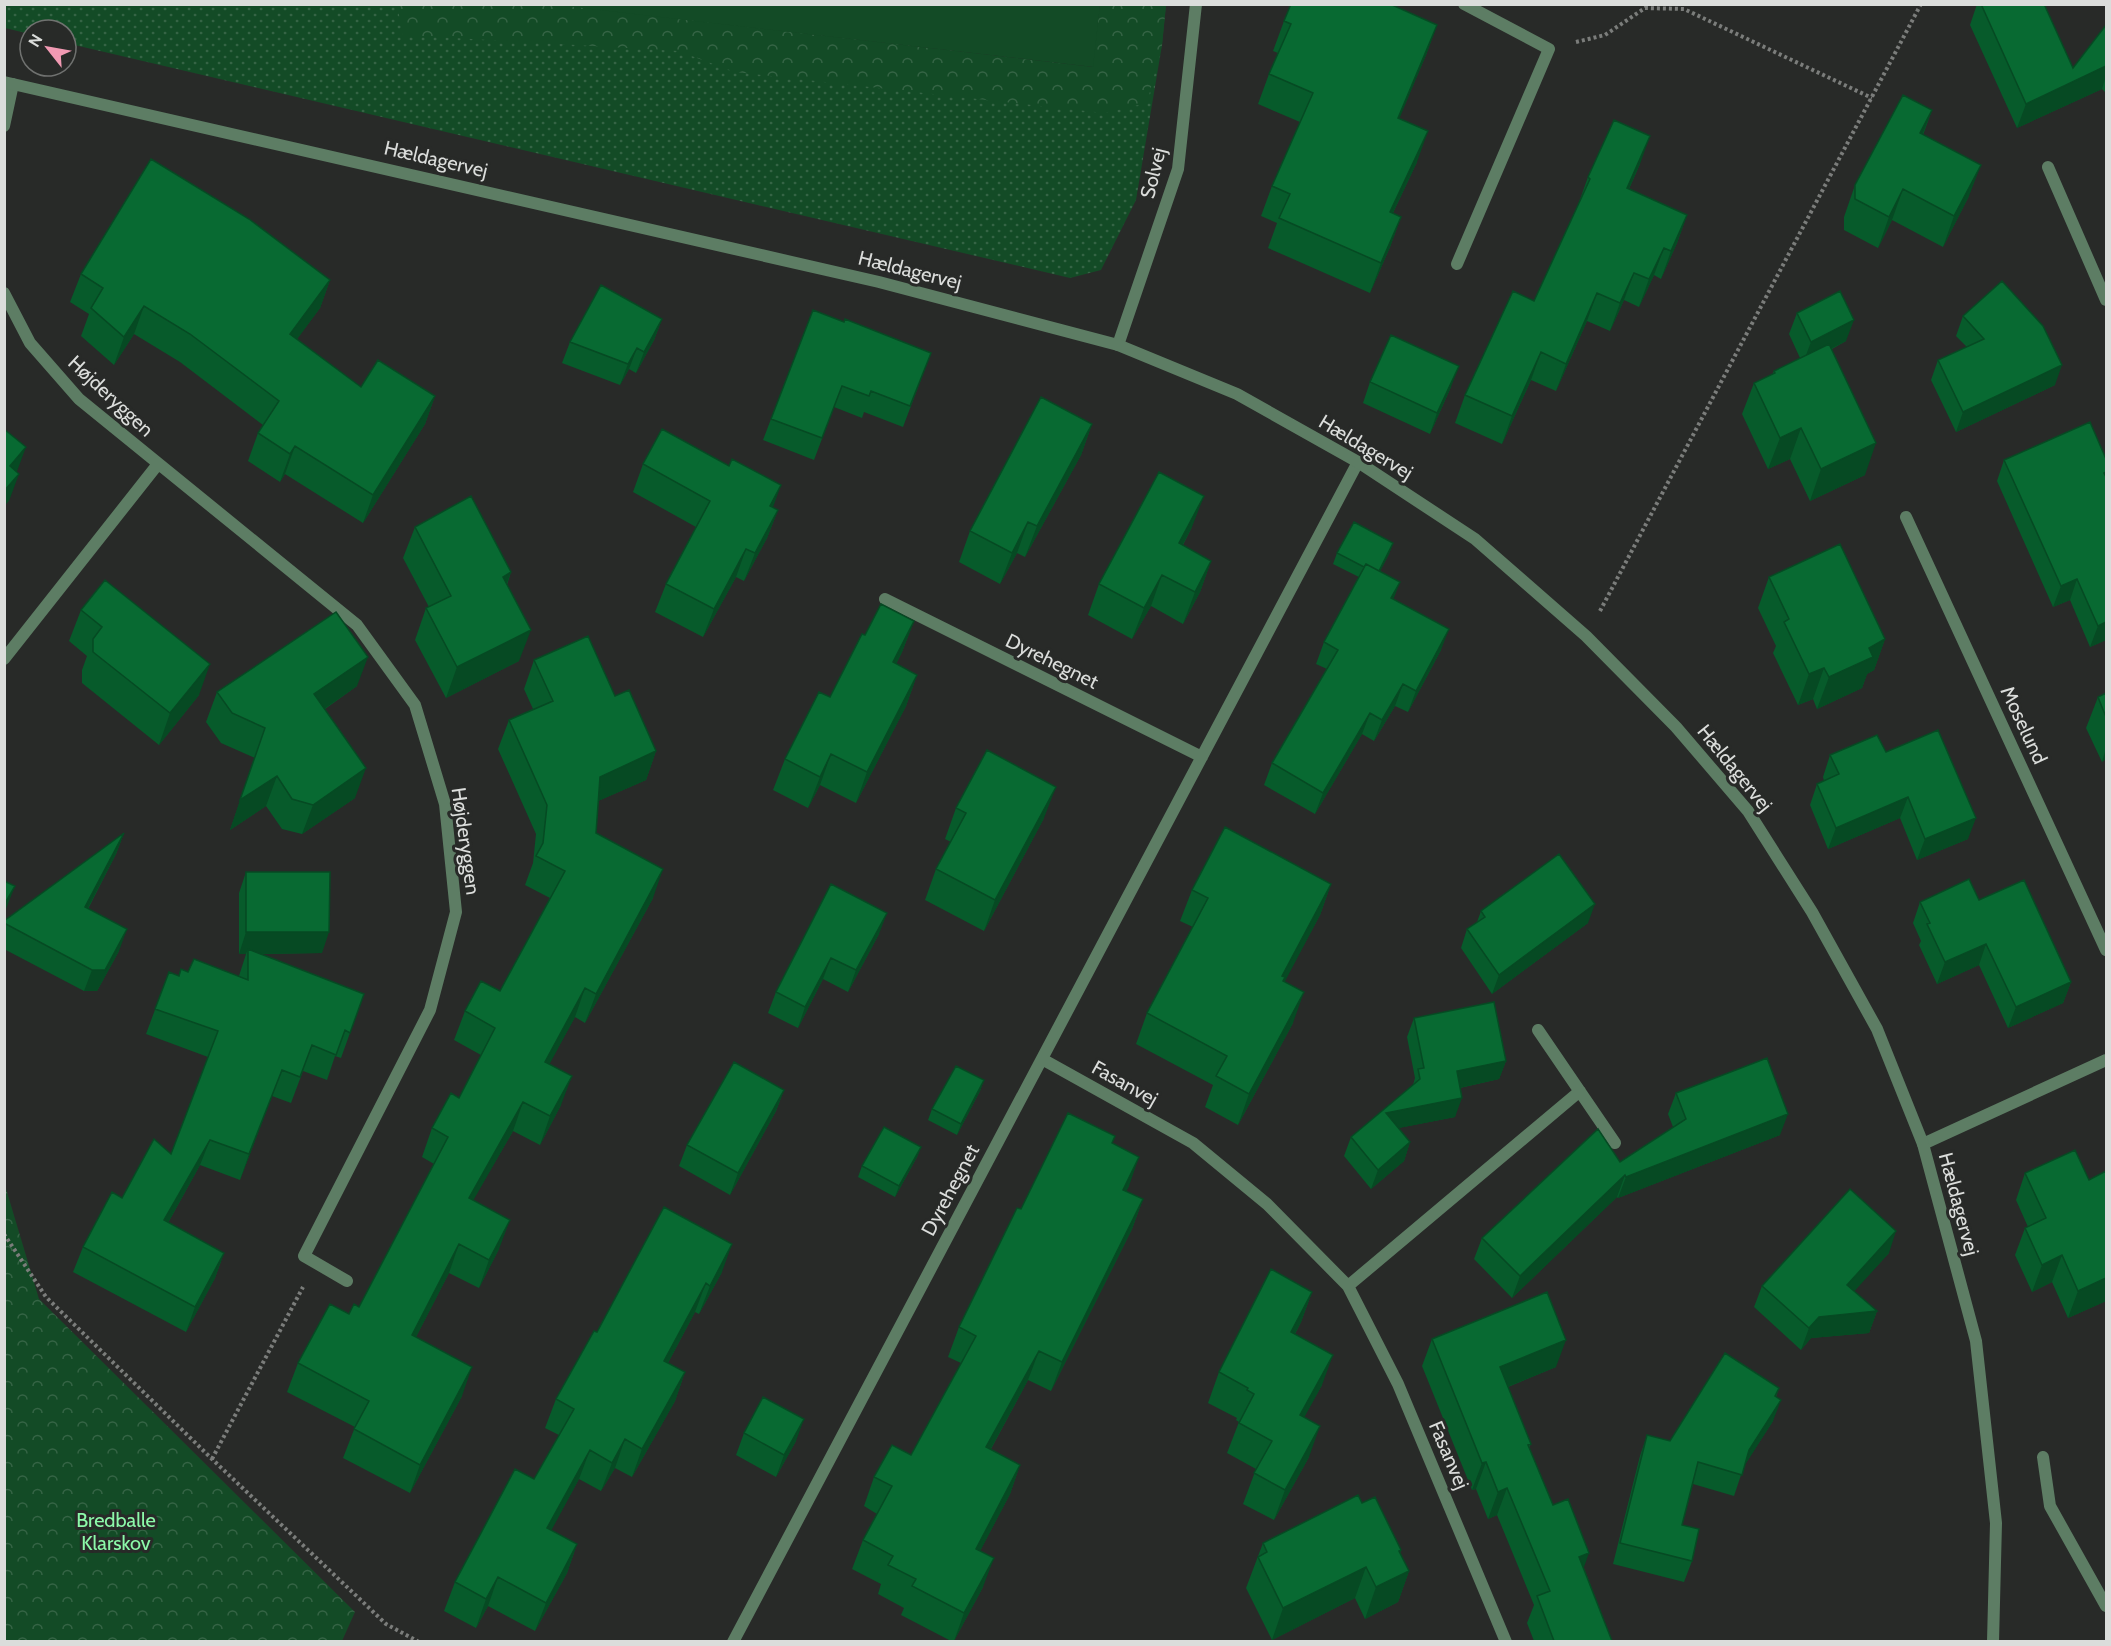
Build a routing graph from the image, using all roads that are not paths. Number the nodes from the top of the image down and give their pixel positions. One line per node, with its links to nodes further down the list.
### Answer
1 (1196, 4): 9 (street, Solvej)
2 (1464, 4): 6 (street)
3 (9, 83): 4 (street); 9 (street, Hældagervej)
4 (4, 126)
5 (2048, 167): 8 (street)
6 (1457, 264)
7 (4, 293): 11 (street, Højderyggen)
8 (2106, 300)
9 (1118, 345): 10 (street, Hældagervej)
10 (1358, 462): 15 (street, Dyrehegnet); 22 (street, Hældagervej)
11 (158, 464): 14 (street, Højderyggen); 23 (street, Højderyggen)
12 (1906, 517): 16 (street, Moselund)
13 (885, 599): 15 (street, Dyrehegnet)
14 (4, 659)
15 (1202, 757): 18 (street, Dyrehegnet)
16 (2106, 950)
17 (1538, 1030): 20 (street)
18 (1042, 1059): 24 (street, Fasanvej); 27 (street, Dyrehegnet)
19 (2106, 1060): 22 (street)
20 (1580, 1091): 21 (street); 24 (street)
21 (1616, 1143)
22 (1923, 1144): 29 (street, Hældagervej)
23 (347, 1281)
24 (1348, 1286): 28 (street, Fasanvej)
25 (2043, 1457): 26 (street)
26 (2106, 1606)
27 (733, 1641)
28 (1506, 1641)
29 (1993, 1641)

